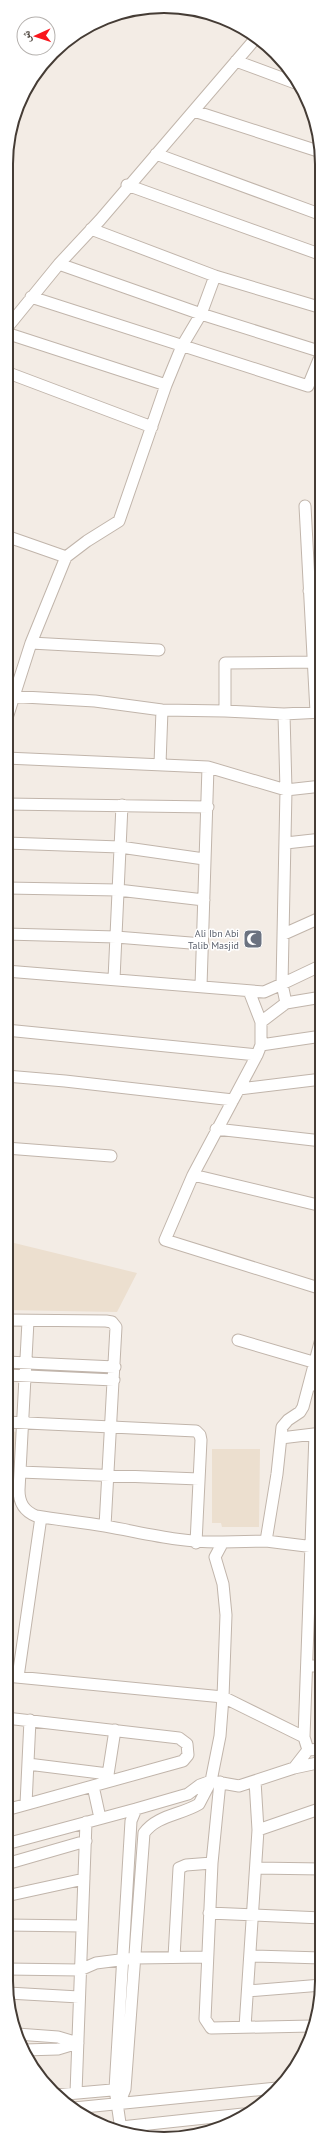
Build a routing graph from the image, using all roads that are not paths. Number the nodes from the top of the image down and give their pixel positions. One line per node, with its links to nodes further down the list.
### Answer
1 (253, 42): 2 (street)
2 (236, 61): 3 (street); 4 (street)
3 (291, 81)
4 (194, 111): 5 (street); 6 (street)
5 (315, 150)
6 (156, 154): 7 (street); 8 (street)
7 (127, 186): 9 (street); 10 (street)
8 (315, 212)
9 (91, 229): 11 (street); 12 (street)
10 (315, 253)
11 (59, 264): 13 (street); 15 (street)
12 (215, 276): 14 (street); 15 (street)
13 (31, 297): 16 (street); 18 (street)
14 (315, 306)
15 (201, 314): 18 (street); 19 (street)
16 (13, 321)
17 (13, 335): 22 (street)
18 (182, 346): 20 (street); 22 (street)
19 (315, 350)
20 (315, 369)
21 (13, 375): 23 (street)
22 (166, 385): 23 (street)
23 (152, 427): 26 (street)
24 (305, 506): 27 (street)
25 (13, 538): 26 (street)
26 (66, 557): 29 (street)
27 (309, 591): 28 (street); 31 (street)
28 (315, 591)
29 (31, 643): 30 (street); 33 (street)
30 (159, 650)
31 (312, 662): 32 (street); 36 (street)
32 (315, 683)
33 (13, 687)
34 (13, 697): 35 (street)
35 (162, 710): 36 (street); 40 (street)
36 (225, 711): 38 (street)
37 (315, 712): 38 (street)
38 (284, 714): 43 (street)
39 (13, 758): 40 (street)
40 (160, 764): 41 (street)
41 (208, 767): 43 (street); 46 (street)
42 (315, 787): 43 (street)
43 (286, 790): 49 (street)
44 (13, 804): 45 (street)
45 (122, 805): 46 (street); 50 (street)
46 (208, 807): 51 (street)
47 (315, 840): 49 (street)
48 (13, 843): 50 (street)
49 (286, 843): 57 (street)
50 (120, 847): 51 (street); 53 (street)
51 (204, 859): 54 (street)
52 (13, 888): 53 (street)
53 (118, 890): 54 (street); 58 (street)
54 (204, 900): 59 (street)
55 (315, 920): 57 (street)
56 (13, 934): 58 (street)
57 (284, 934): 63 (street)
58 (116, 937): 59 (street); 62 (street)
59 (203, 944): 64 (street)
60 (315, 968): 63 (street)
61 (13, 971): 62 (street)
62 (114, 979): 64 (street)
63 (282, 984): 65 (street); 67 (street)
64 (201, 986): 65 (street)
65 (249, 991): 68 (street)
66 (315, 998): 67 (street)
67 (286, 1003): 68 (street)
68 (261, 1022): 71 (street)
69 (13, 1031): 71 (street)
70 (315, 1038): 71 (street)
71 (259, 1050): 74 (street)
72 (13, 1077): 75 (street)
73 (315, 1080): 74 (street)
74 (239, 1089): 75 (street)
75 (233, 1100): 76 (street)
76 (216, 1129): 77 (street); 80 (street)
77 (315, 1140)
78 (13, 1149): 79 (street)
79 (111, 1156)
80 (193, 1175): 81 (street); 82 (street)
81 (315, 1204)
82 (315, 1283)
83 (13, 1320): 84 (street)
84 (28, 1321): 89 (street); 90 (street)
85 (238, 1340): 88 (street)
86 (315, 1356): 88 (street)
87 (13, 1362): 89 (street)
88 (313, 1362): 94 (street)
89 (25, 1363): 90 (street); 92 (street)
90 (115, 1367): 93 (street)
91 (13, 1375): 92 (street)
92 (24, 1376): 93 (street); 97 (street)
93 (114, 1380): 98 (street)
94 (310, 1384): 95 (street); 100 (street)
95 (315, 1385)
96 (13, 1422): 97 (street)
97 (22, 1423): 98 (street); 101 (street)
98 (111, 1428): 102 (street); 103 (street)
99 (315, 1434): 100 (street)
100 (281, 1438): 106 (street)
101 (20, 1472): 102 (street); 104 (street)
102 (108, 1476): 103 (street); 105 (street)
103 (199, 1479): 108 (street)
104 (41, 1517): 105 (street); 114 (street)
105 (105, 1526): 108 (street)
106 (266, 1541): 107 (street); 109 (street)
107 (223, 1542): 108 (street); 115 (street)
108 (196, 1543)
109 (315, 1548)
110 (315, 1572): 111 (street)
111 (307, 1666): 112 (street); 119 (street)
112 (315, 1666)
113 (13, 1677): 114 (street)
114 (18, 1677): 115 (street)
115 (223, 1697): 119 (street); 127 (street)
116 (13, 1719): 117 (street)
117 (30, 1720): 118 (street); 122 (street)
118 (115, 1730): 125 (street); 125 (street)
119 (304, 1738): 120 (street)
120 (308, 1750): 121 (street); 124 (street)
121 (315, 1750)
122 (28, 1764): 125 (street); 129 (street)
123 (315, 1764): 124 (street)
124 (294, 1768): 126 (street)
125 (107, 1778): 128 (street)
126 (255, 1781): 127 (street); 135 (street)
127 (216, 1782): 131 (street); 139 (street); 152 (street)
128 (93, 1786): 129 (street); 133 (street)
129 (26, 1804): 130 (street)
130 (13, 1808)
131 (136, 1809): 133 (street); 154 (street)
132 (315, 1810): 135 (street)
133 (100, 1818): 134 (street)
134 (86, 1822): 136 (street); 137 (street)
135 (258, 1830): 140 (street)
136 (13, 1842)
137 (86, 1842): 138 (street); 142 (street)
138 (13, 1862)
139 (212, 1863): 144 (street); 151 (street)
140 (256, 1868): 141 (street); 145 (street)
141 (315, 1869)
142 (84, 1879): 143 (street); 148 (street)
143 (13, 1894)
144 (209, 1913): 145 (street); 149 (street)
145 (253, 1914): 146 (street); 150 (street)
146 (315, 1918)
147 (13, 1925): 148 (street)
148 (82, 1926): 156 (street)
149 (207, 1956): 151 (street); 162 (street)
150 (250, 1956): 153 (street); 158 (street)
151 (174, 1957): 152 (street)
152 (135, 1958): 154 (street); 166 (street)
153 (315, 1958)
154 (122, 1960): 156 (street); 166 (street)
155 (13, 1969): 156 (street)
156 (80, 1970): 160 (street)
157 (315, 1986): 158 (street)
158 (248, 1991): 162 (street)
159 (13, 1993): 160 (street)
160 (79, 1997): 164 (street)
161 (308, 2026): 162 (street)
162 (245, 2028)
163 (22, 2034): 164 (street)
164 (78, 2043): 165 (street); 168 (street)
165 (30, 2050)
166 (120, 2089): 168 (street); 170 (street)
167 (270, 2089): 170 (street)
168 (76, 2093): 169 (street)
169 (63, 2094)
170 (119, 2104): 171 (street); 173 (street)
171 (81, 2107)
172 (233, 2115): 174 (street)
173 (121, 2126)
174 (127, 2127)

